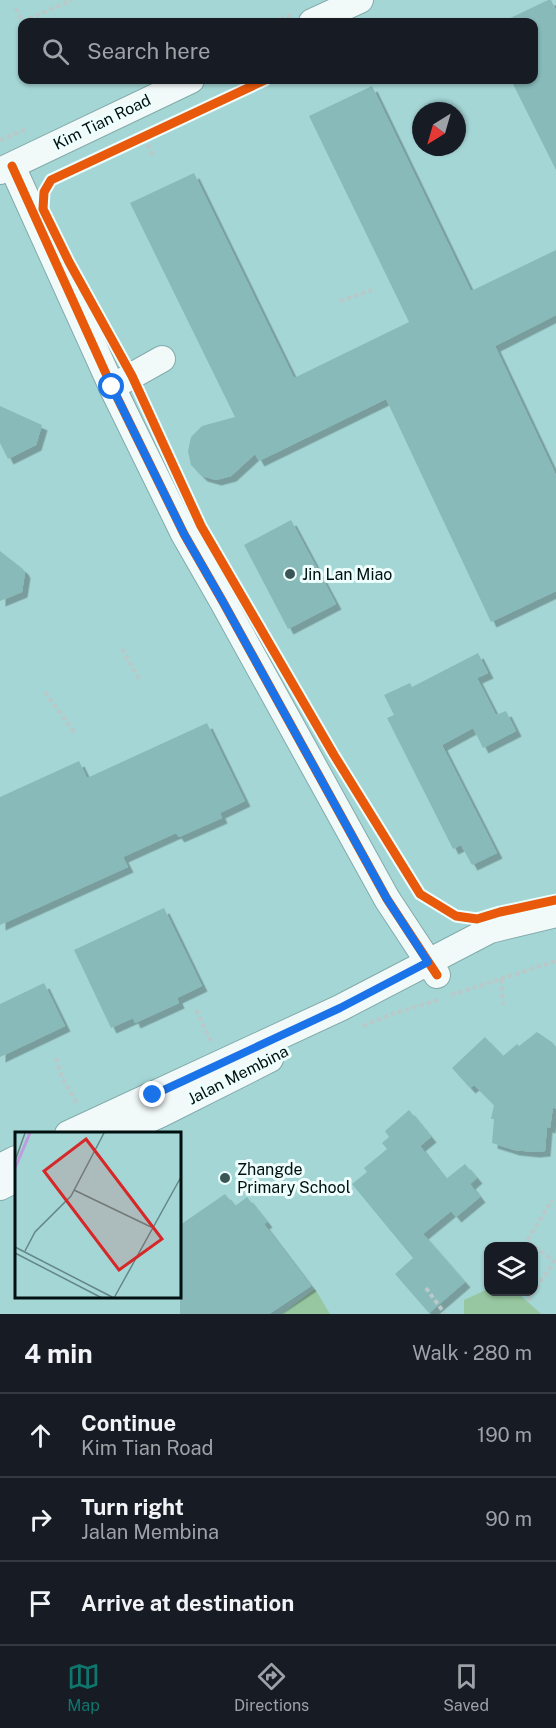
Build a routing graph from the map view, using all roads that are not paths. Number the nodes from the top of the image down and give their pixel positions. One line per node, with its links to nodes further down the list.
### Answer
1 (360, 0): 2 (street)
2 (321, 18)
3 (183, 84): 4 (street, Kim Tian Road)
4 (6, 168): 6 (street, Kim Tian Road)
5 (162, 359): 6 (street)
6 (112, 387): 9 (street, Kim Tian Road)
7 (556, 914): 9 (street, Jalan Membina)
8 (556, 930): 9 (street, Jalan Membina)
9 (432, 969): 10 (street, Jalan Membina)
10 (157, 1105): 11 (street, Jalan Membina); 12 (street, Jalan Membina)
11 (74, 1132)
12 (120, 1132)

